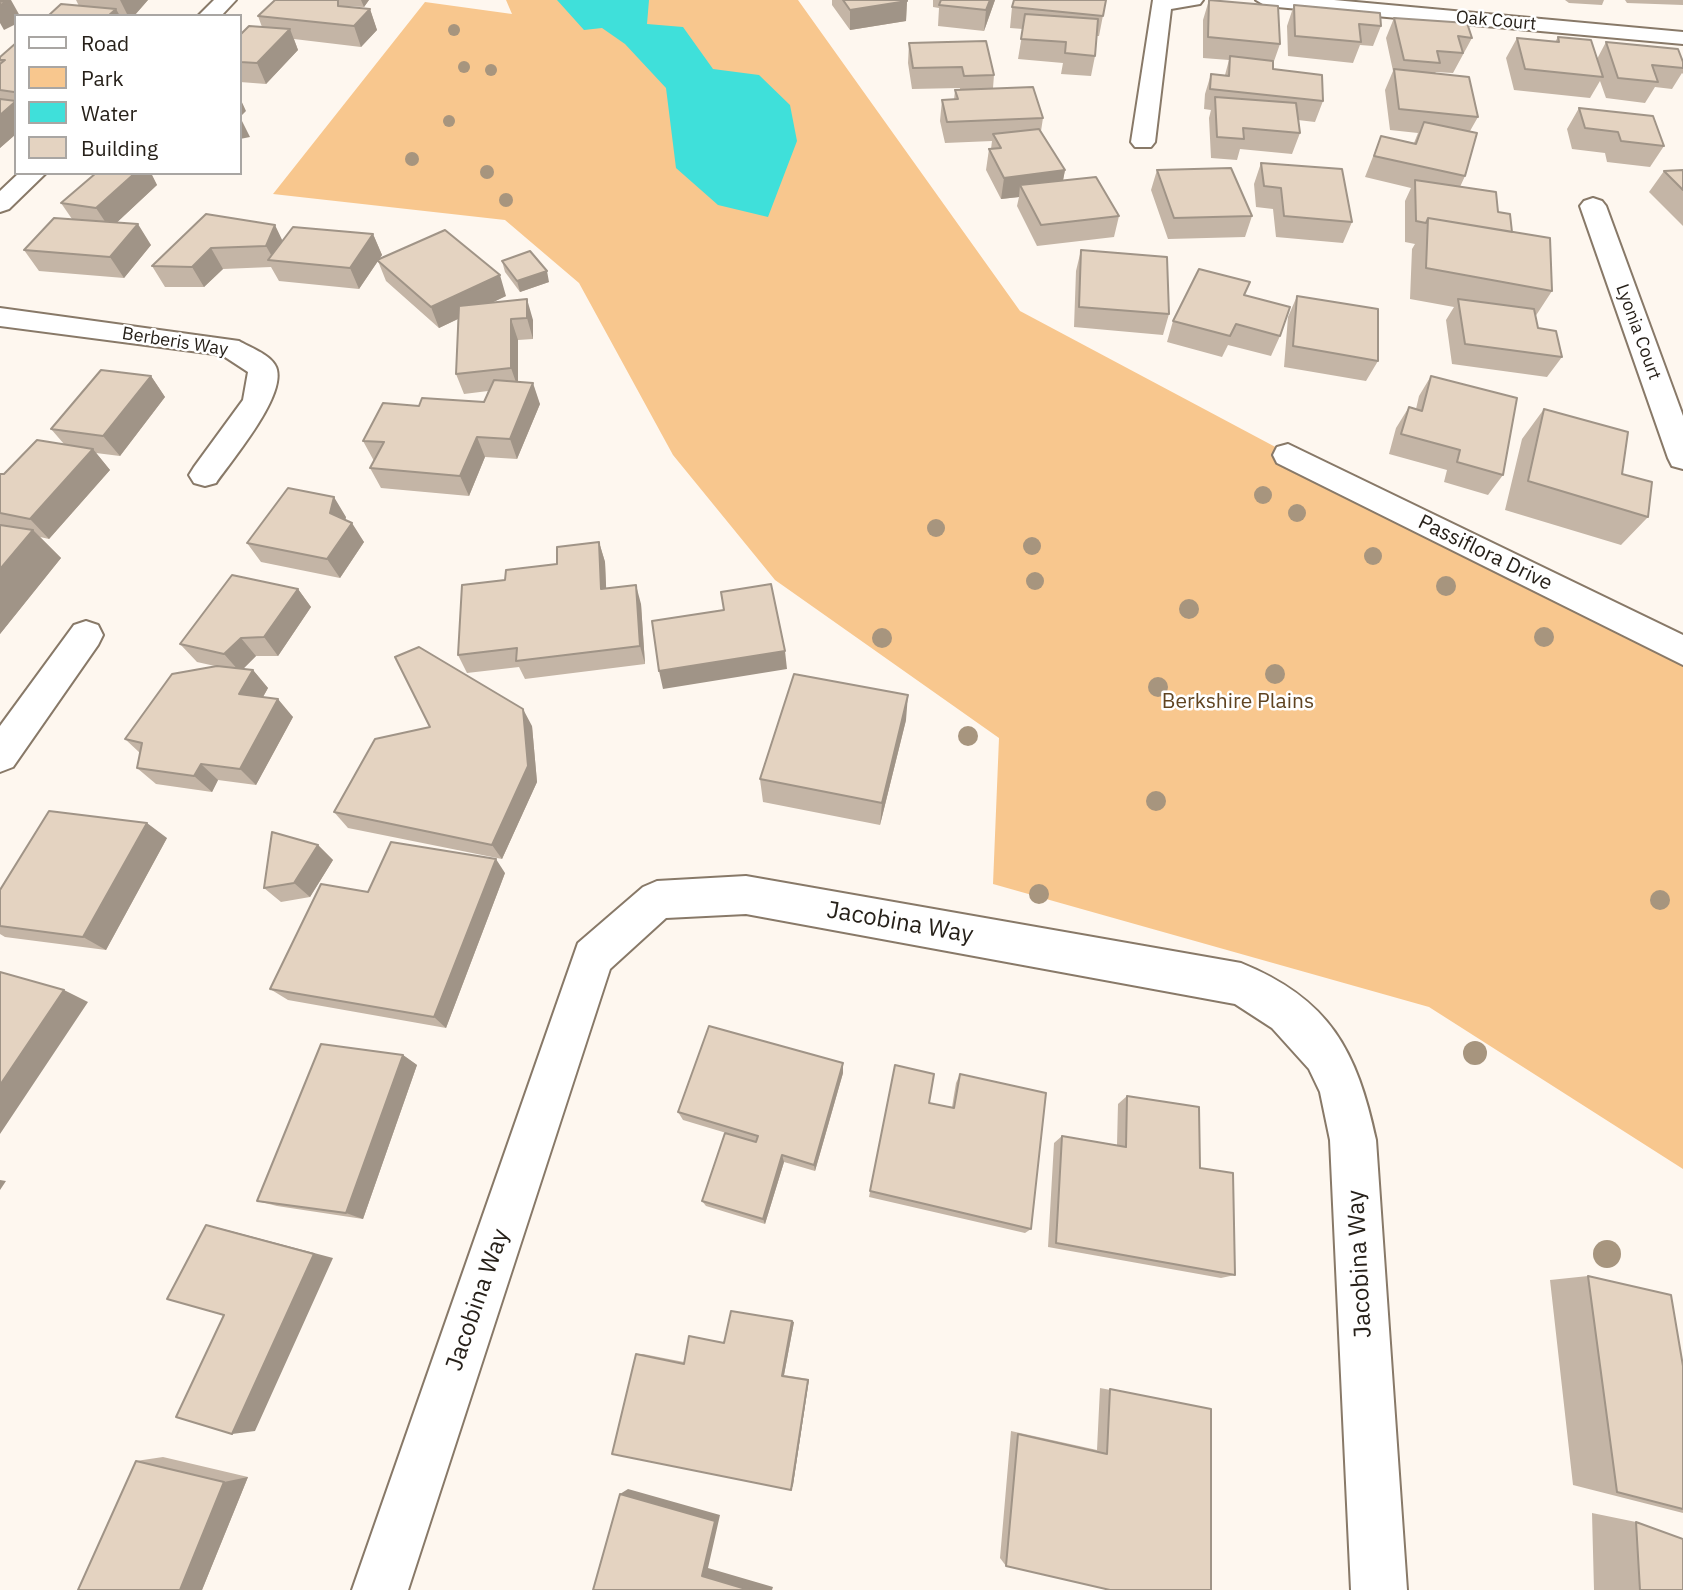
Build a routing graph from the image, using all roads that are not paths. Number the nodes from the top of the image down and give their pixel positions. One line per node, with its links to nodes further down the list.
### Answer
1 (226, 0): 5 (street)
2 (1193, 0): 4 (street)
3 (1266, 0): 6 (street, Oak Court)
4 (1157, 2): 7 (street)
5 (210, 14)
6 (1683, 38)
7 (1143, 142)
8 (32, 175): 9 (street)
9 (0, 204)
10 (1593, 205): 13 (street, Lyonia Court)
11 (0, 317): 14 (street, Berberis Way)
12 (1288, 455): 16 (street, Passiflora Drive)
13 (1683, 458)
14 (205, 475)
15 (86, 635): 17 (street)
16 (1683, 651)
17 (0, 756)
18 (380, 1590): 19 (street, Jacobina Way)
19 (1379, 1590)

